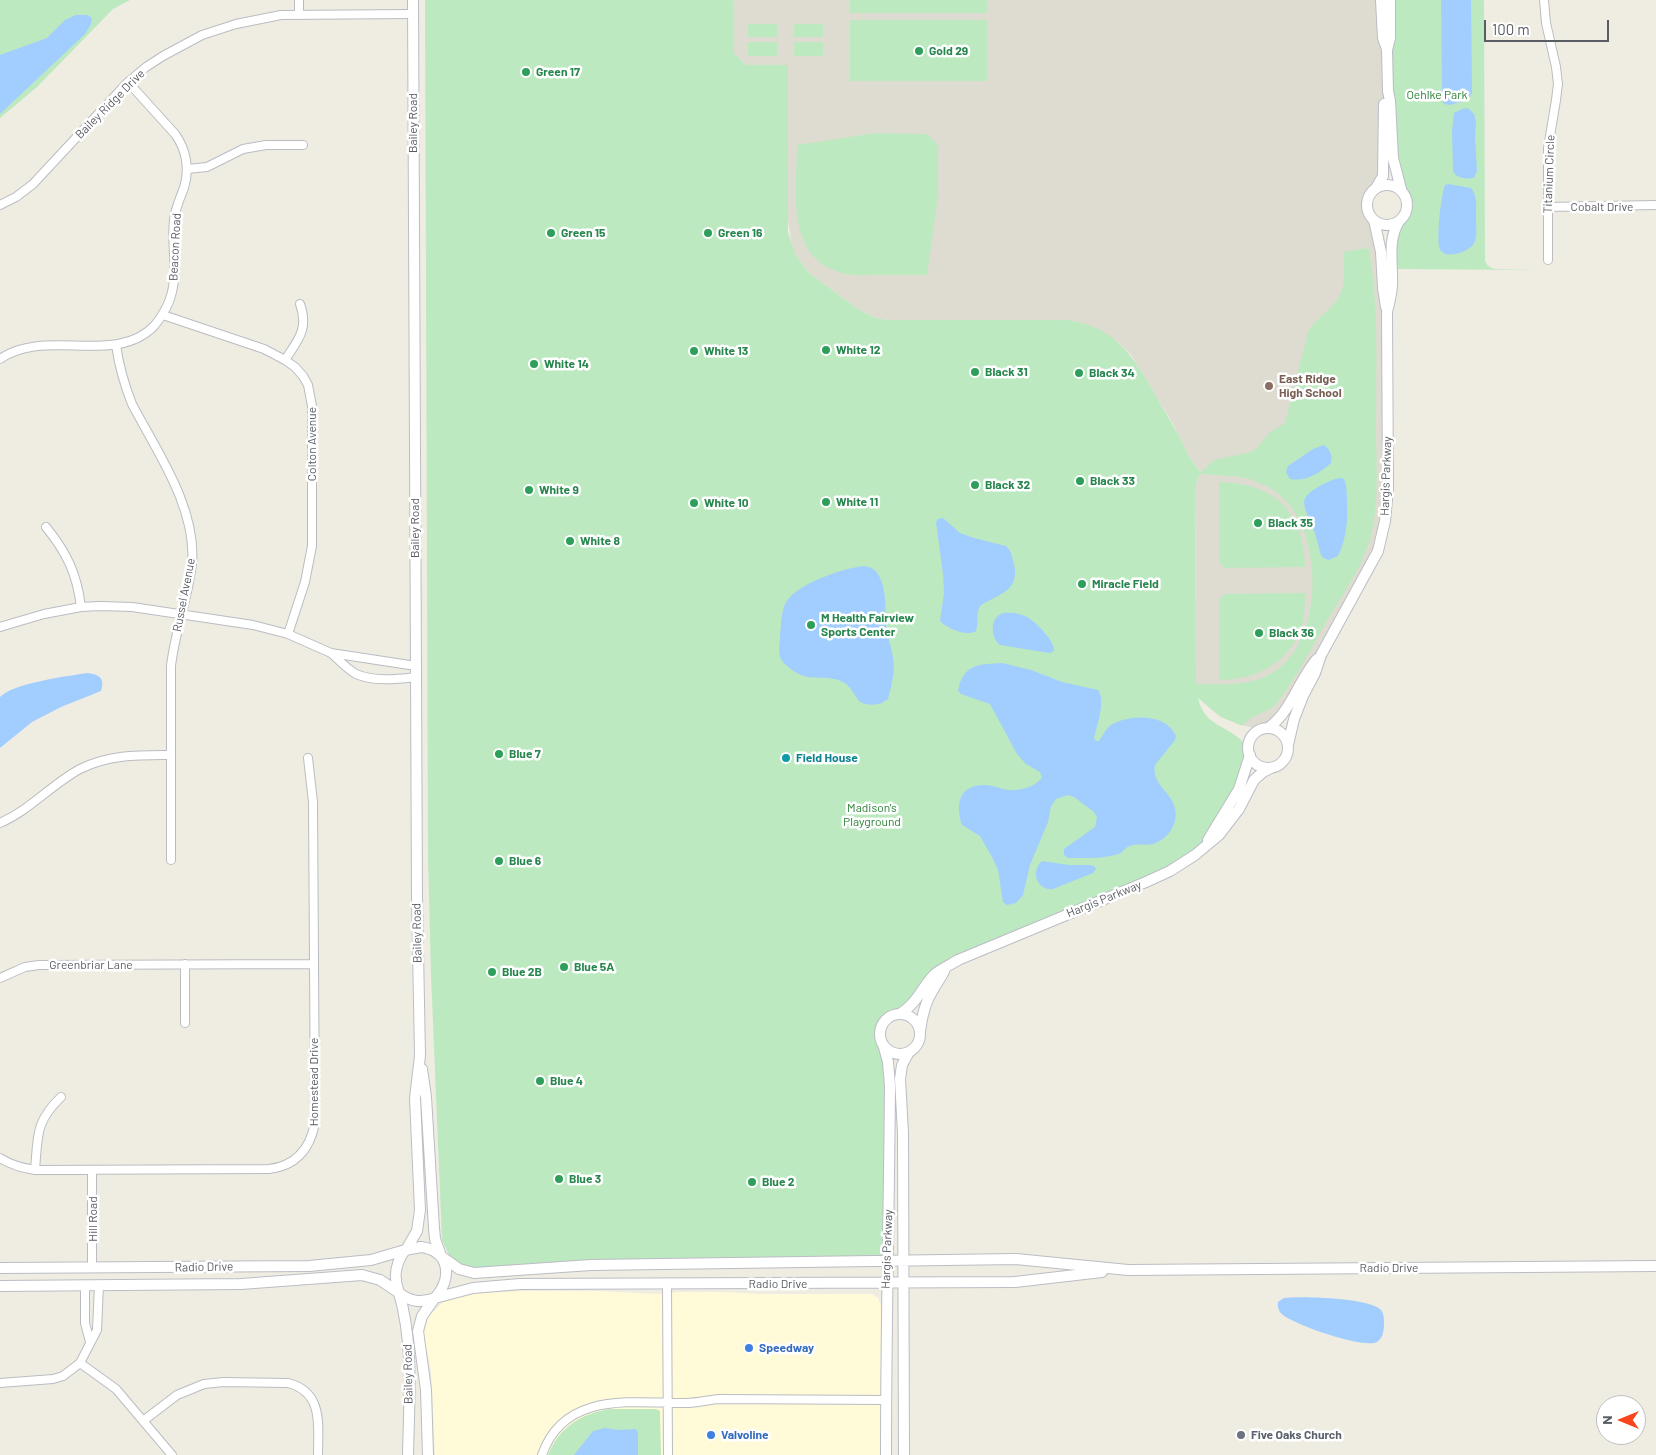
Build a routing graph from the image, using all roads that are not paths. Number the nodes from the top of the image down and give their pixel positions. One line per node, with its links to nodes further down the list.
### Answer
1 (299, 0): 6 (street)
2 (413, 0): 7 (main road, Bailey Road)
3 (1381, 0): 8 (main road)
4 (1390, 0): 8 (main road)
5 (1544, 0): 17 (street, Titanium Circle)
6 (299, 14): 7 (street, Bailey Ridge Drive); 9 (street, Bailey Ridge Drive)
7 (413, 14): 34 (main road, Bailey Road)
8 (1388, 50): 10 (main road)
9 (128, 82): 12 (street, Beacon Road); 16 (street, Bailey Ridge Drive)
10 (1388, 91): 13 (main road); 14 (main road)
11 (303, 145): 12 (street)
12 (187, 169): 23 (street, Beacon Road)
13 (1376, 188): 14 (main road); 18 (main road)
14 (1401, 189): 19 (main road)
15 (1656, 205): 17 (street, Cobalt Drive)
16 (0, 206)
17 (1548, 207): 20 (street, Titanium Circle)
18 (1374, 220): 19 (main road); 22 (main road, Hargis Parkway)
19 (1399, 221): 22 (main road, Hargis Parkway)
20 (1548, 260)
21 (300, 304): 26 (street)
22 (1388, 312): 33 (main road, Hargis Parkway)
23 (163, 315): 24 (street, Beacon Road); 26 (street, Colton Avenue)
24 (116, 345): 25 (street, Beacon Road); 29 (street, Russel Avenue)
25 (0, 359)
26 (286, 360): 31 (street, Colton Avenue)
27 (46, 527): 28 (street)
28 (81, 607): 29 (street); 30 (street)
29 (181, 615): 31 (street); 39 (street, Russel Avenue)
30 (0, 627)
31 (288, 634): 32 (street)
32 (331, 653): 34 (street); 35 (street)
33 (1321, 655): 36 (main road, Hargis Parkway); 37 (main road, Hargis Parkway)
34 (416, 666): 35 (main road, Bailey Road)
35 (416, 677): 54 (main road, Bailey Road)
36 (1268, 728): 37 (main road); 38 (main road)
37 (1288, 745): 41 (main road)
38 (1250, 755): 41 (main road); 43 (main road, Hargis Parkway)
39 (171, 756): 42 (street); 44 (street, Russel Avenue)
40 (308, 758): 46 (street, Homestead Drive)
41 (1271, 768): 43 (main road, Hargis Parkway)
42 (0, 823)
43 (1204, 847): 47 (main road, Hargis Parkway)
44 (171, 860)
45 (185, 964): 46 (street, Greenbriar Lane); 48 (street, Greenbriar Lane); 50 (street)
46 (314, 964): 58 (street, Homestead Drive)
47 (945, 969): 49 (main road, Hargis Parkway); 51 (main road, Hargis Parkway)
48 (0, 978)
49 (900, 1014): 51 (main road); 52 (main road)
50 (185, 1024)
51 (920, 1031): 53 (main road)
52 (883, 1044): 53 (main road); 61 (main road, Hargis Parkway)
53 (909, 1052): 62 (main road, Hargis Parkway)
54 (420, 1056): 59 (main road, Bailey Road); 60 (main road, Bailey Road)
55 (61, 1097): 57 (street)
56 (0, 1158): 57 (street, Homestead Drive)
57 (36, 1170): 58 (street, Homestead Drive)
58 (92, 1171): 64 (street, Hill Road)
59 (405, 1250): 60 (main road); 64 (main road, Radio Drive); 73 (main road)
60 (441, 1256): 61 (main road, Radio Drive); 74 (main road)
61 (888, 1261): 62 (main road, Radio Drive); 67 (main road, Hargis Parkway)
62 (903, 1261): 66 (main road, Radio Drive); 68 (main road, Hargis Parkway)
63 (1656, 1266): 66 (main road, Radio Drive)
64 (92, 1267): 65 (main road, Radio Drive)
65 (0, 1268)
66 (1123, 1270): 68 (main road, Radio Drive)
67 (887, 1283): 68 (main road, Radio Drive); 69 (main road, Radio Drive); 78 (main road, Hargis Parkway)
68 (903, 1283): 88 (main road, Hargis Parkway)
69 (667, 1284): 74 (main road, Radio Drive); 79 (street)
70 (0, 1286): 71 (main road, Radio Drive)
71 (85, 1286): 72 (main road, Radio Drive); 75 (street)
72 (99, 1286): 73 (main road, Radio Drive); 75 (street)
73 (399, 1293): 74 (main road); 83 (main road, Bailey Road)
74 (434, 1299): 84 (main road, Bailey Road)
75 (90, 1342): 76 (street)
76 (80, 1363): 77 (street); 80 (street)
77 (0, 1383)
78 (886, 1400): 79 (street); 87 (main road, Hargis Parkway)
79 (667, 1403): 85 (street); 86 (street)
80 (143, 1421): 81 (street); 82 (street)
81 (172, 1455)
82 (318, 1455)
83 (408, 1455)
84 (428, 1455)
85 (542, 1455)
86 (668, 1455)
87 (886, 1455)
88 (904, 1455)

